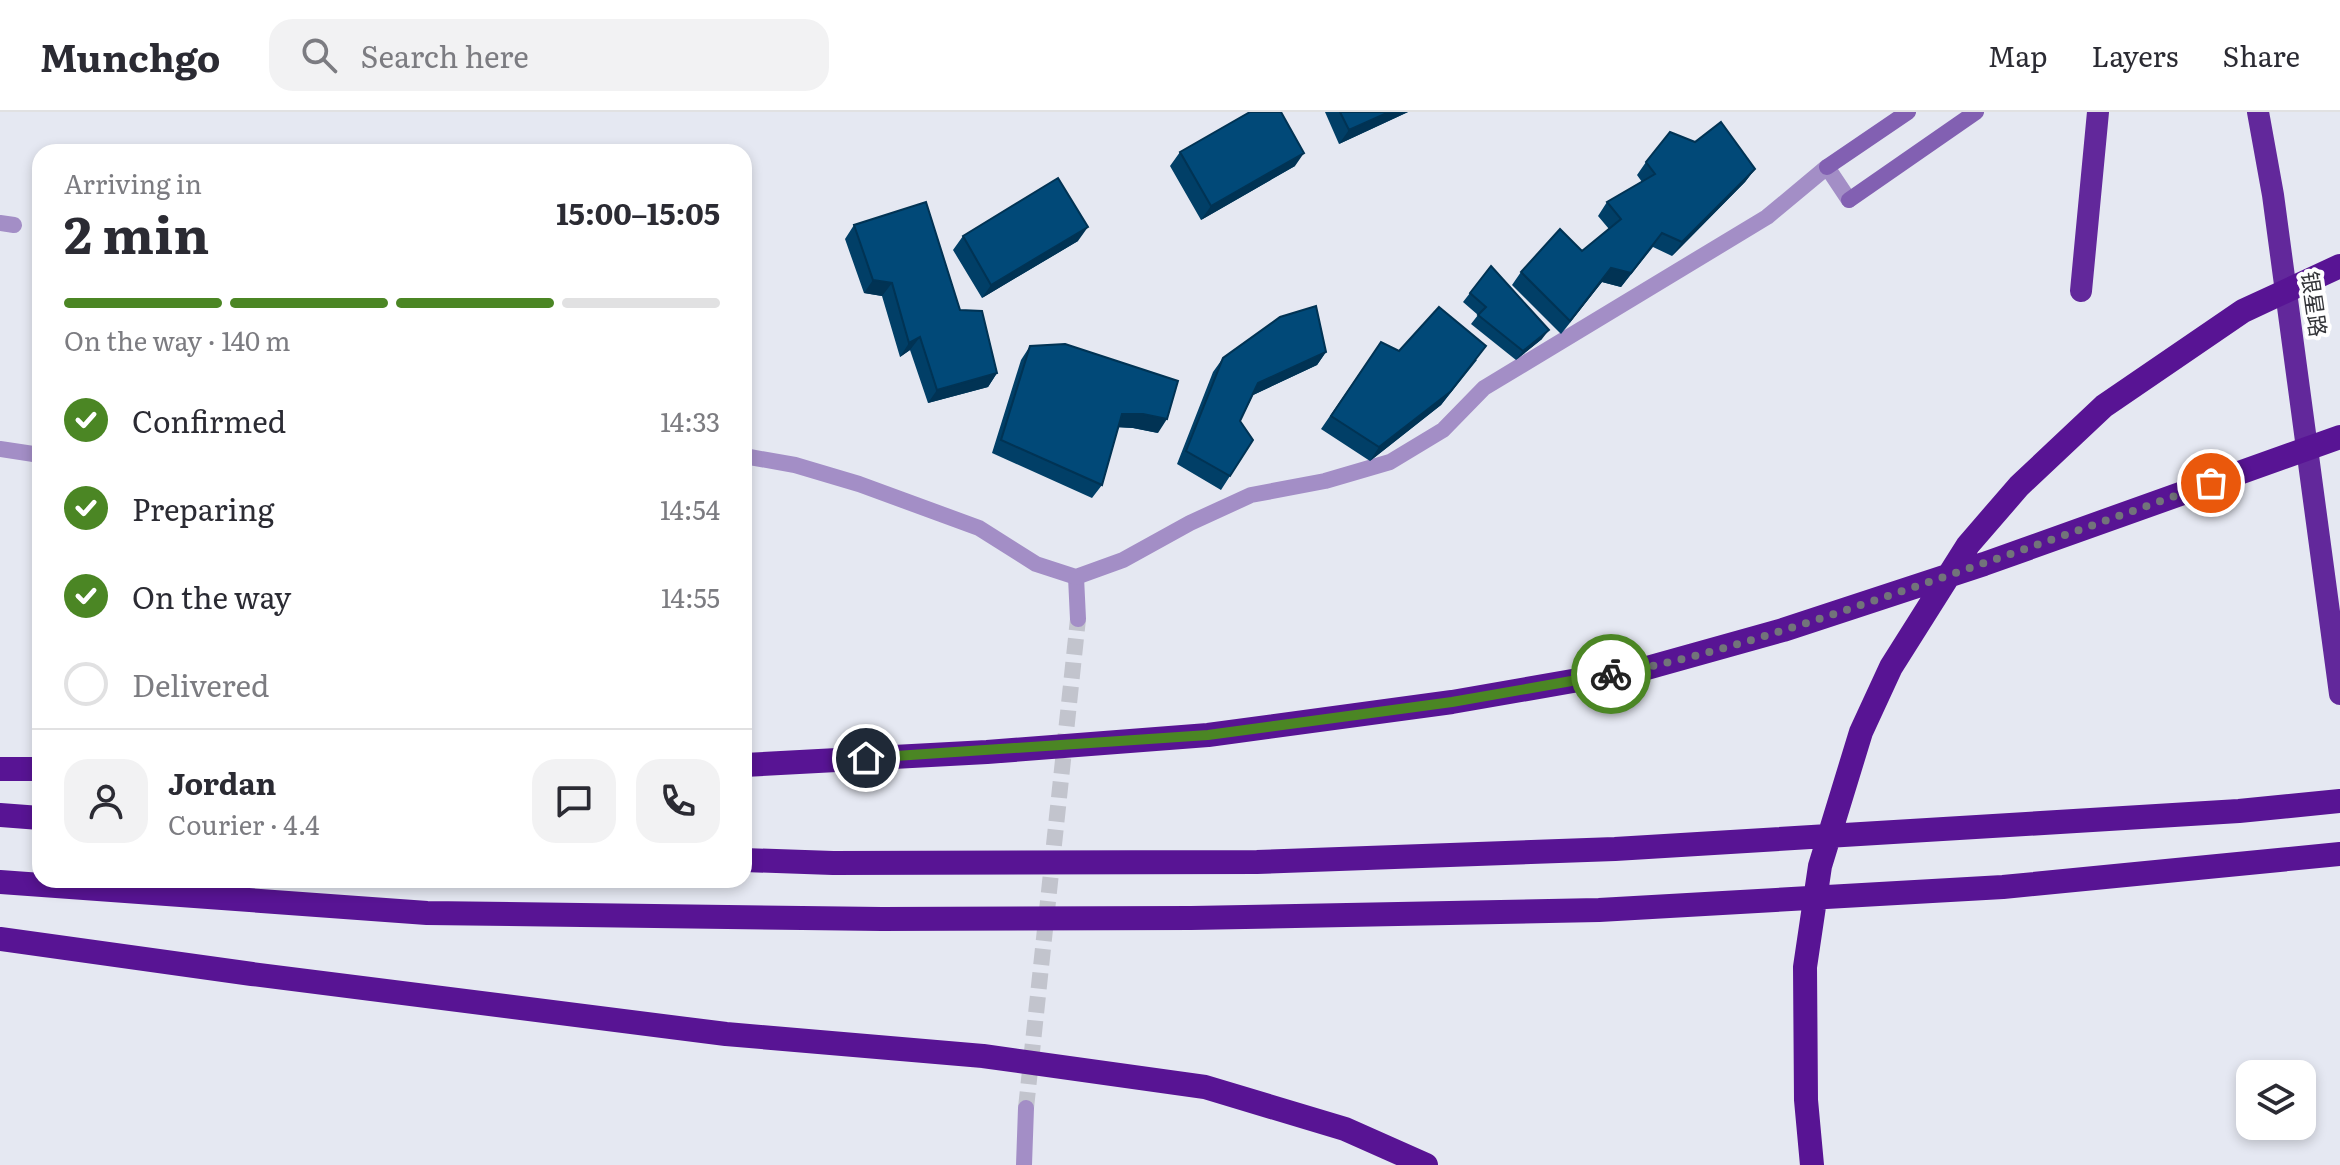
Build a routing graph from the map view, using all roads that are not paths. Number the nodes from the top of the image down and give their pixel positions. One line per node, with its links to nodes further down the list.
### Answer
1 (1908, 112): 5 (main road)
2 (1976, 112): 6 (main road)
3 (2258, 112): 15 (highway, 银星路)
4 (2097, 118): 8 (highway)
5 (1827, 167): 6 (street); 13 (street)
6 (1849, 200)
7 (2340, 266): 31 (highway)
8 (2081, 291)
9 (2340, 437): 16 (highway)
10 (0, 449): 11 (street)
11 (32, 454)
12 (752, 457): 13 (street)
13 (1076, 577): 14 (street)
14 (1078, 619)
15 (2340, 694)
16 (752, 765)
17 (0, 769): 18 (highway)
18 (32, 769)
19 (2340, 801): 23 (highway)
20 (0, 815): 21 (highway)
21 (32, 817)
22 (2340, 854): 26 (highway)
23 (752, 860)
24 (0, 882): 25 (highway)
25 (32, 884)
26 (83, 888)
27 (0, 939): 30 (highway)
28 (1026, 1108): 29 (street)
29 (1024, 1165)
30 (1426, 1165)
31 (1812, 1165)

